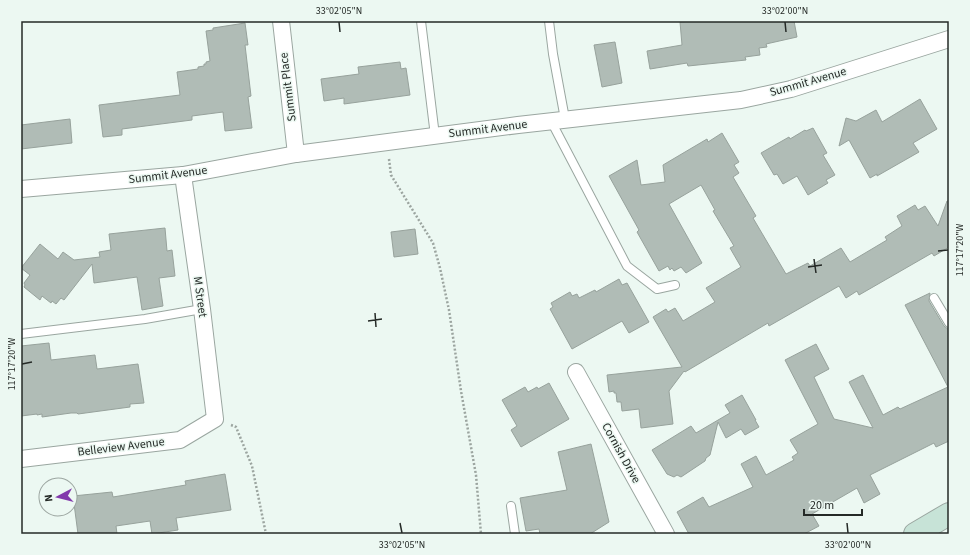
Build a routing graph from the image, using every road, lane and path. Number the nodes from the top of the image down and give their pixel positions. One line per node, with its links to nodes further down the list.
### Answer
1 (281, 21): 8 (street, Summit Place)
2 (421, 21): 6 (lane)
3 (549, 21): 5 (lane)
4 (949, 39): 5 (street, Summit Avenue)
5 (558, 120): 6 (street, Summit Avenue); 11 (lane)
6 (435, 136): 7 (street, Summit Avenue)
7 (387, 142): 8 (street, Summit Avenue); 22 (path)
8 (296, 154): 9 (street, Summit Avenue)
9 (183, 175): 10 (street, Summit Avenue); 13 (street, M Street)
10 (21, 189)
11 (675, 285)
12 (934, 298): 14 (lane)
13 (202, 309): 15 (lane); 17 (street, M Street)
14 (949, 323)
15 (21, 334)
16 (576, 372): 24 (street, Cornish Drive)
17 (215, 419): 18 (street, Belleview Avenue); 21 (path)
18 (21, 460)
19 (511, 506): 23 (lane)
20 (949, 514): 25 (main road)
21 (266, 534)
22 (481, 534)
23 (515, 534)
24 (666, 534)
25 (915, 534)

